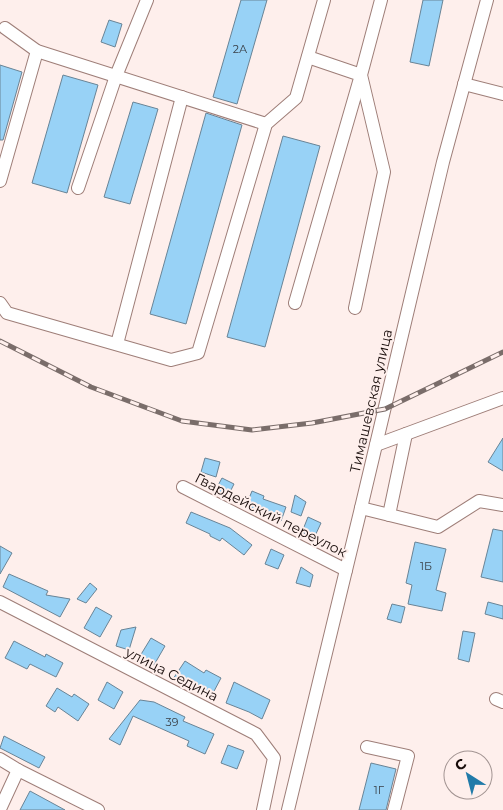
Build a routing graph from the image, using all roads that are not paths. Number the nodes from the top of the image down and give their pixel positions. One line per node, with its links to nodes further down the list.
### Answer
1 (147, 0): 9 (street)
2 (324, 0): 7 (street)
3 (382, 0): 8 (street)
4 (487, 0): 10 (street, Тимашевская улица)
5 (6, 28): 6 (street)
6 (37, 51): 9 (street); 14 (street)
7 (308, 57): 8 (street); 13 (street)
8 (361, 75): 17 (street); 18 (street)
9 (116, 76): 12 (street); 15 (street)
10 (464, 84): 11 (street); 22 (street, Тимашевская улица)
11 (503, 94)
12 (182, 97): 13 (street); 19 (street)
13 (266, 124): 19 (street)
14 (0, 181)
15 (78, 188)
16 (0, 303): 19 (street)
17 (295, 304)
18 (355, 308)
19 (117, 344)
20 (503, 398): 21 (street)
21 (406, 434): 22 (street); 26 (street)
22 (376, 445): 25 (street, Тимашевская улица)
23 (182, 487): 27 (street, Гвардейский переулок)
24 (503, 505): 26 (street)
25 (361, 508): 26 (street); 27 (street, Тимашевская улица)
26 (389, 515)
27 (346, 570): 35 (street, Тимашевская улица)
28 (0, 602): 34 (street, улица Седина)
29 (367, 747): 36 (street)
30 (0, 759): 31 (street)
31 (18, 770): 32 (street); 33 (street)
32 (0, 809)
33 (98, 810)
34 (263, 810)
35 (288, 810)
36 (394, 810)

